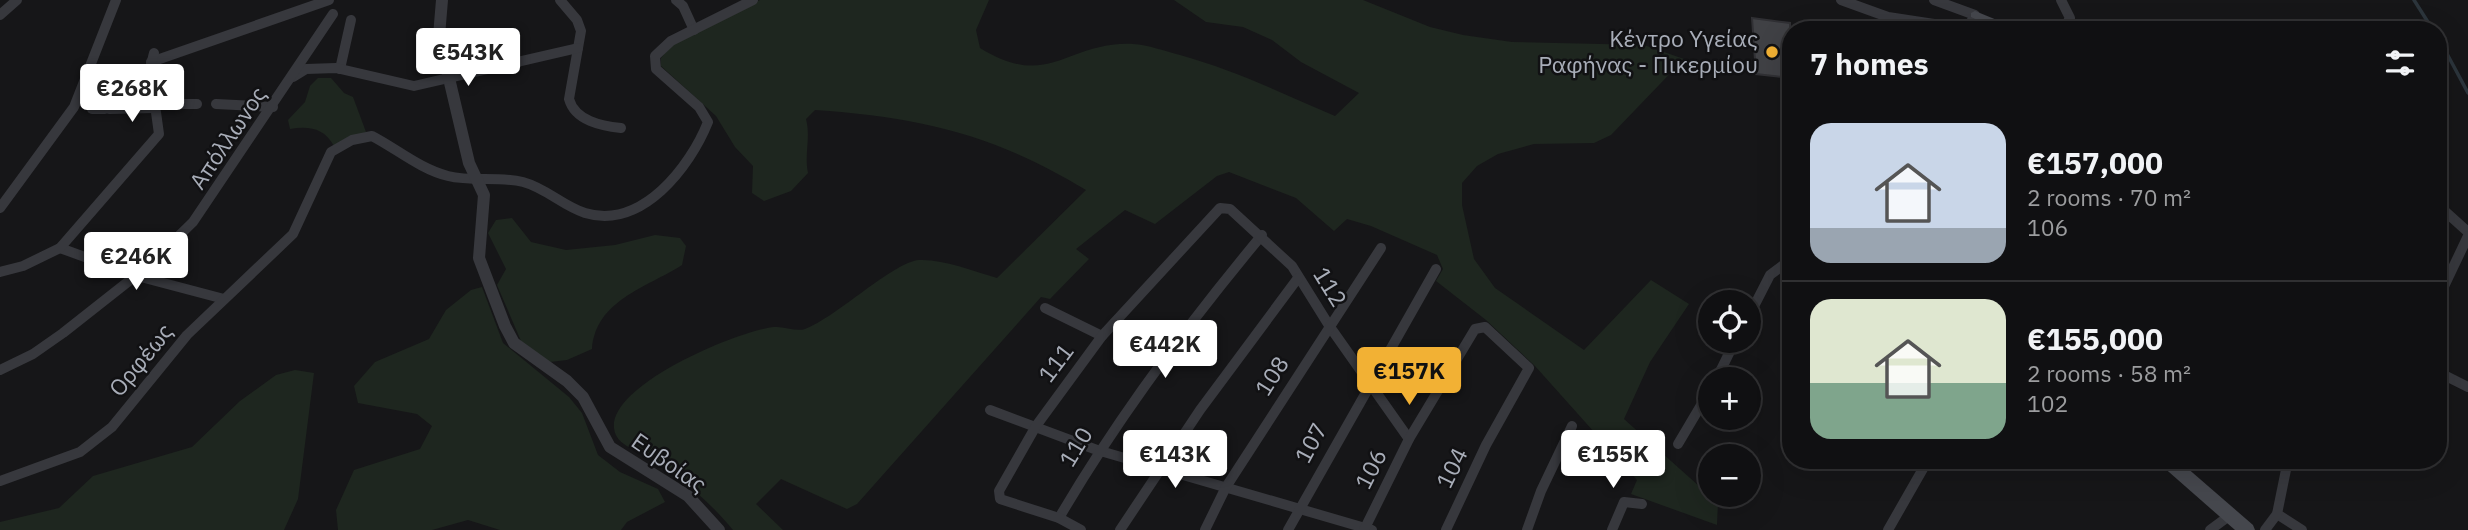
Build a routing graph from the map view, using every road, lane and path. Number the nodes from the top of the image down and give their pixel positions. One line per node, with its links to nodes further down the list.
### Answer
1 (17, 0): 12 (street)
2 (116, 0): 32 (street)
3 (329, 0): 26 (street)
4 (442, 0): 22 (street, Ευβοίας)
5 (560, 0): 20 (street)
6 (676, 0): 19 (street)
7 (753, 0): 19 (street)
8 (1841, 0): 15 (street)
9 (1934, 0): 13 (street)
10 (2062, 0): 18 (street)
11 (332, 14): 23 (street, Απόλλωνος)
12 (0, 15)
13 (1975, 15): 16 (street); 17 (main road)
14 (351, 20): 21 (street)
15 (1914, 21)
16 (1972, 21)
17 (1989, 21)
18 (2068, 21)
19 (694, 30): 30 (street, Ορφέως)
20 (578, 48): 22 (street); 29 (street)
21 (340, 69): 22 (street); 23 (street)
22 (449, 77): 30 (street, Ευβοίας)
23 (290, 80): 27 (street, Απόλλωνος)
24 (197, 104): 26 (street)
25 (216, 104): 27 (street)
26 (154, 106): 28 (street); 36 (street)
27 (273, 107): 41 (street, Απόλλωνος)
28 (92, 109)
29 (621, 128)
30 (479, 180): 45 (street, Ορφέως); 73 (street, Ευβοίας)
31 (1224, 207): 35 (street, 112); 49 (street, 111)
32 (0, 208)
33 (2447, 214): 34 (street)
34 (2468, 234): 43 (street)
35 (1262, 235): 42 (street, 112); 60 (street, 110)
36 (60, 248): 40 (street); 41 (street)
37 (1381, 248): 47 (street, 108)
38 (1782, 266): 44 (street)
39 (1436, 269): 52 (street, 107)
40 (0, 272)
41 (137, 276): 45 (street); 50 (street, Απόλλωνος)
42 (1298, 278): 47 (street, 112); 64 (street)
43 (2447, 280)
44 (1761, 293)
45 (223, 299): 65 (street, Ορφέως)
46 (1045, 308): 49 (street)
47 (1330, 327): 52 (street, 112); 66 (street, 108)
48 (1485, 327): 58 (street, 106); 78 (street, 104)
49 (1102, 336): 56 (street, 111)
50 (0, 370)
51 (2447, 376): 53 (street)
52 (1371, 384): 58 (street, 112); 68 (street, 107)
53 (2468, 387)
54 (990, 410): 56 (street)
55 (1698, 410): 59 (street)
56 (1036, 426): 60 (street); 71 (street, 111)
57 (1572, 426): 79 (street)
58 (1409, 439): 72 (street, 106)
59 (1678, 444)
60 (1097, 450): 64 (street); 71 (street, 110)
61 (1923, 469): 81 (street)
62 (2177, 469): 70 (main road)
63 (2286, 469): 69 (street)
64 (1161, 470): 66 (street); 75 (street)
65 (0, 481)
66 (1226, 487): 68 (street); 76 (street, 108)
67 (1642, 504): 80 (street)
68 (1300, 509): 72 (street); 77 (street, 107)
69 (2277, 514): 84 (street); 85 (street)
70 (2229, 516): 82 (street); 83 (main road)
71 (1059, 519): 74 (street)
72 (1367, 529)
73 (719, 530)
74 (1081, 530)
75 (1120, 530)
76 (1205, 530)
77 (1288, 530)
78 (1446, 530)
79 (1527, 530)
80 (1612, 530)
81 (1888, 530)
82 (2210, 530)
83 (2247, 530)
84 (2265, 530)
85 (2302, 530)

